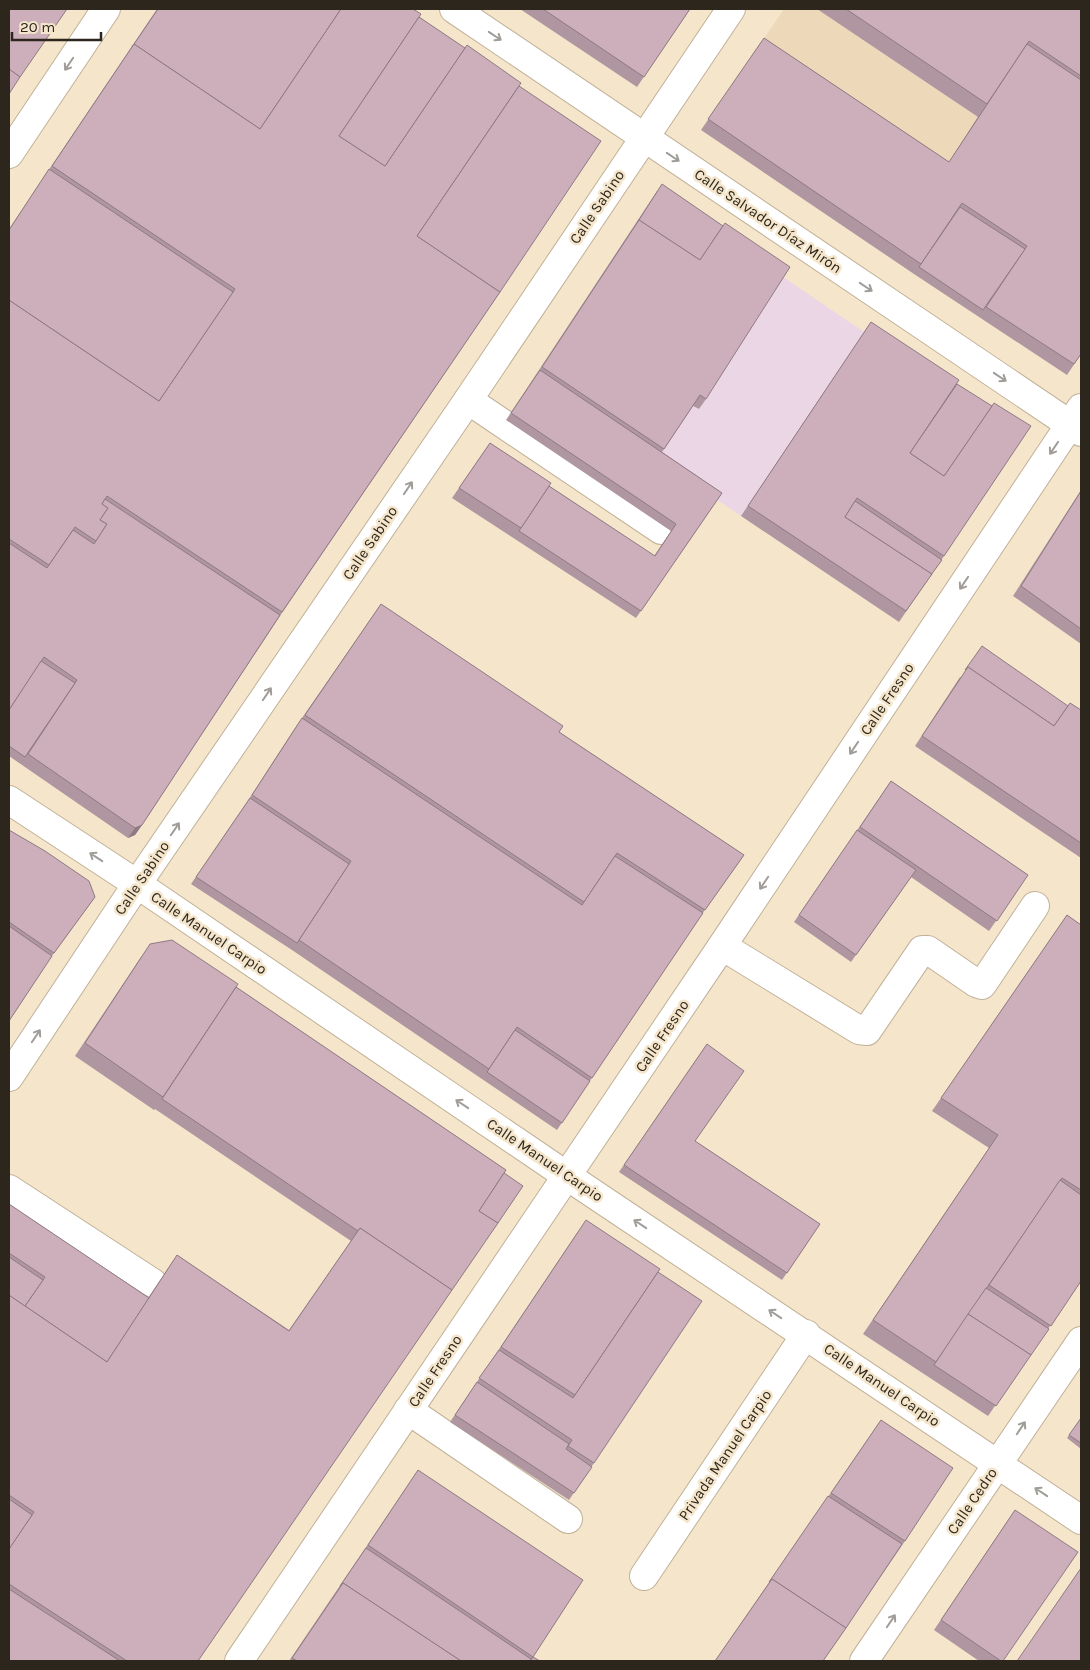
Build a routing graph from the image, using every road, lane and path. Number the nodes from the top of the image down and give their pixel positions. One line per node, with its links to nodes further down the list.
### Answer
1 (106, 9): 5 (street, one-way to 5)
2 (454, 9): 4 (street, Calle Salvador Díaz Mirón, one-way to 4)
3 (731, 9): 4 (street, Calle Sabino)
4 (644, 137): 6 (street, Calle Sabino); 7 (street, Calle Salvador Díaz Mirón, one-way to 7)
5 (9, 154)
6 (468, 400): 8 (street); 10 (street, Calle Sabino, one-way to 6)
7 (1077, 421): 12 (street, Calle Fresno, one-way to 12)
8 (661, 530)
9 (9, 800): 10 (street, Calle Manuel Carpio, one-way to 9)
10 (137, 884): 13 (street, Calle Sabino, one-way to 10); 14 (street, Calle Manuel Carpio, one-way to 10)
11 (1035, 906): 12 (street)
12 (722, 946): 14 (street, Calle Fresno)
13 (9, 1077)
14 (567, 1176): 17 (street, Calle Manuel Carpio, one-way to 14); 19 (street, Calle Fresno)
15 (9, 1189): 16 (street)
16 (153, 1283)
17 (806, 1334): 20 (street, Calle Manuel Carpio); 23 (street, Privada Manuel Carpio)
18 (1081, 1341): 20 (street, Calle Cedro, one-way to 18)
19 (408, 1410): 21 (street); 25 (street, Calle Fresno)
20 (998, 1462): 22 (street, Calle Manuel Carpio, one-way to 20); 24 (street, Calle Cedro, one-way to 20)
21 (568, 1519)
22 (1081, 1520)
23 (644, 1576)
24 (867, 1660)
25 (239, 1661)

